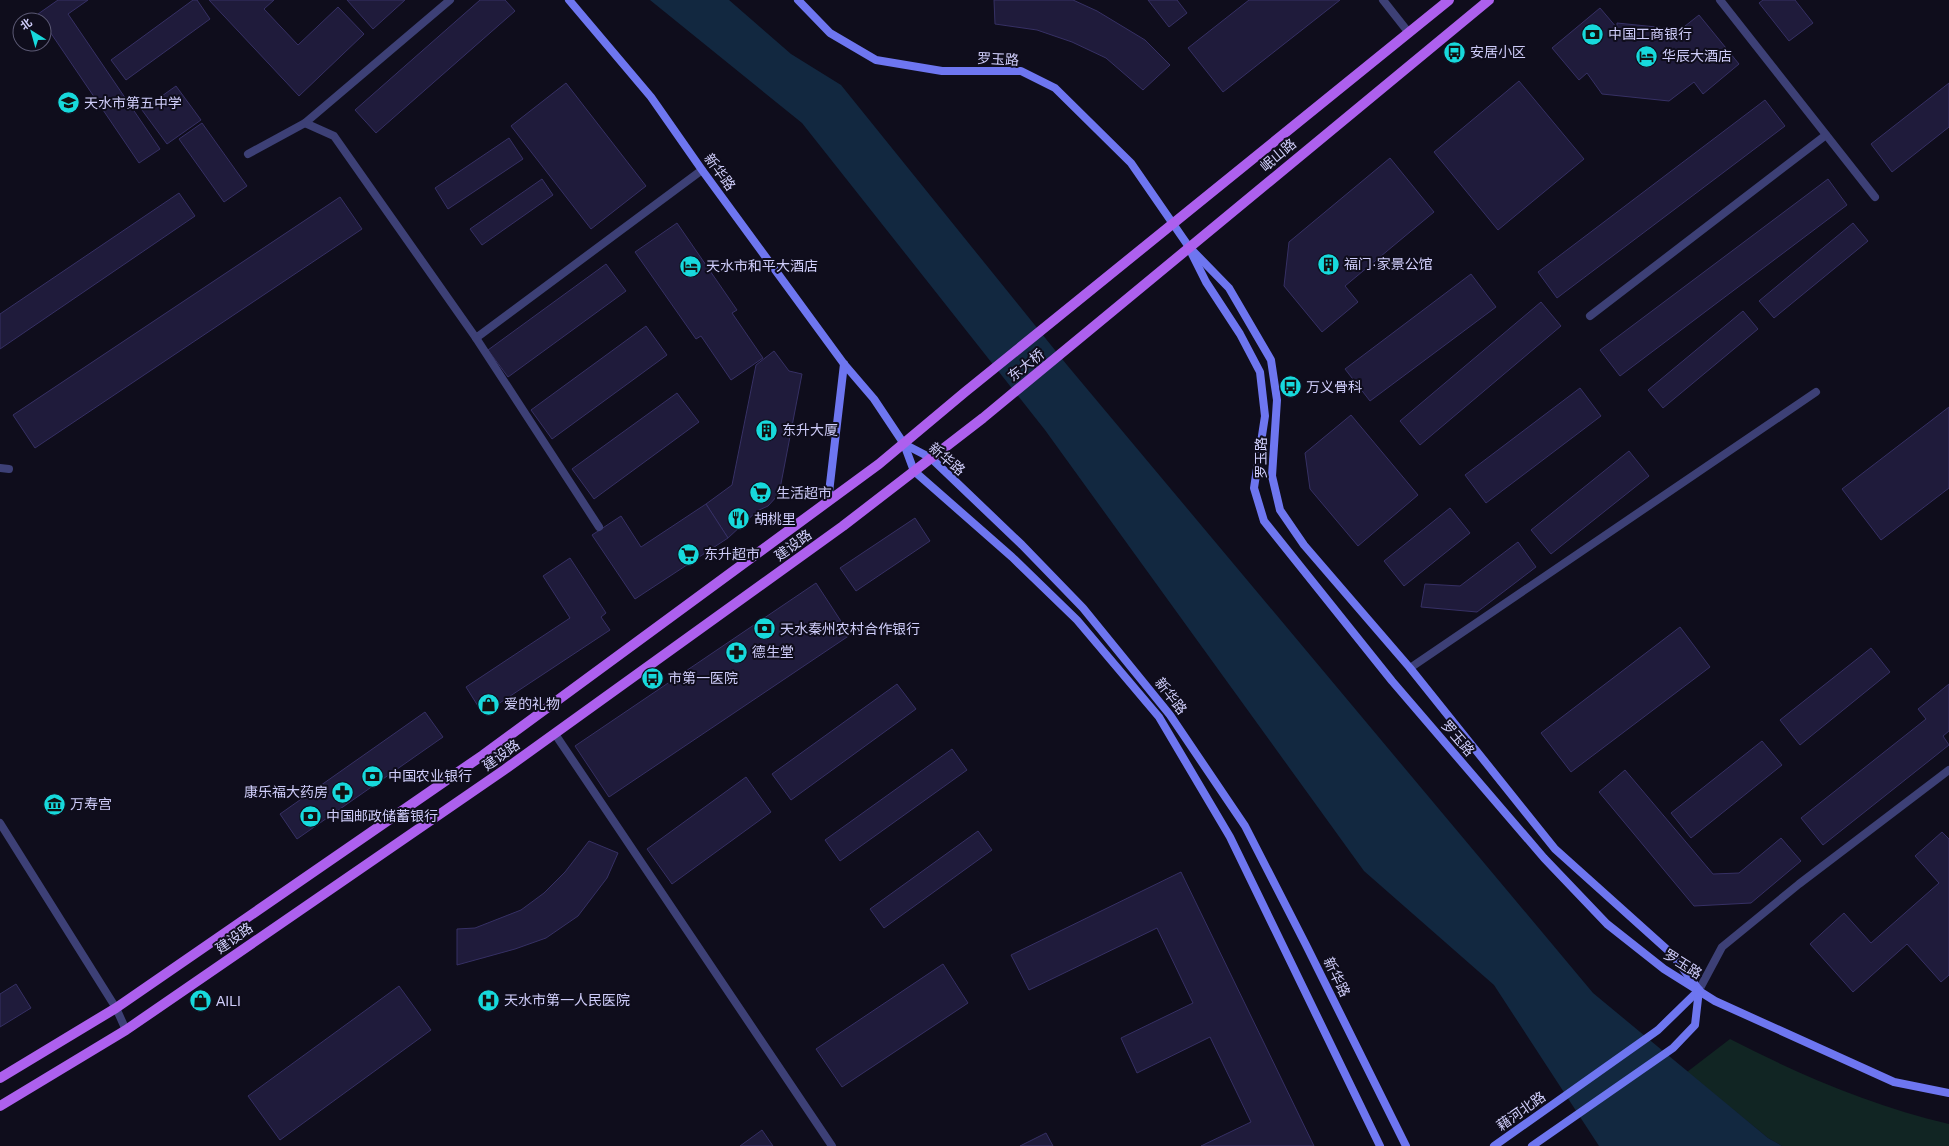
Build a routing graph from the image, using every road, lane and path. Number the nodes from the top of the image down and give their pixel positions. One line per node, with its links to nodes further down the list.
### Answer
1 (450, 0): 9 (street)
2 (569, 0): 12 (main road, 新华路)
3 (798, 0): 14 (main road, 罗玉路)
4 (1383, 0): 8 (street)
5 (1449, 0): 8 (main road, 岷山路)
6 (1489, 0): 15 (main road, 岷山路)
7 (1720, 0): 10 (street)
8 (1409, 33): 14 (main road, 岷山路)
9 (305, 123): 11 (street); 19 (street)
10 (1826, 135): 13 (street); 17 (street)
11 (248, 154)
12 (702, 170): 19 (street); 20 (main road, 新华路)
13 (1875, 197)
14 (1172, 224): 15 (main road, 罗玉路); 16 (main road, 岷山路)
15 (1189, 247): 18 (main road, 岷山路); 31 (main road, 罗玉路); 35 (main road, 罗玉路)
16 (1066, 310): 21 (main road, 东大桥)
17 (1590, 316)
18 (1086, 333): 23 (main road, 东大桥)
19 (476, 338): 30 (street)
20 (844, 364): 24 (main road, 新华路); 29 (main road)
21 (965, 392): 24 (main road, 建设路)
22 (1816, 392): 31 (street)
23 (983, 418): 25 (main road, 建设路)
24 (904, 444): 25 (main road, 新华路); 28 (main road, 新华路); 29 (main road, 建设路)
25 (931, 458): 28 (main road, 建设路); 43 (main road, 新华路)
26 (0, 468): 27 (street)
27 (9, 469)
28 (914, 471): 32 (main road, 建设路); 42 (main road, 新华路)
29 (828, 501): 36 (main road, 建设路)
30 (599, 528)
31 (1410, 668): 35 (main road, 罗玉路)
32 (555, 734): 37 (main road, 建设路); 41 (street)
33 (1949, 770): 35 (street)
34 (0, 823): 36 (street)
35 (1699, 990): 39 (main road); 44 (main road, 藉河北路); 45 (main road)
36 (116, 1008): 37 (street); 38 (main road, 建设路)
37 (126, 1030): 40 (main road, 建设路)
38 (0, 1078)
39 (1949, 1093)
40 (0, 1106)
41 (832, 1146)
42 (1380, 1146)
43 (1406, 1146)
44 (1494, 1146)
45 (1532, 1146)

